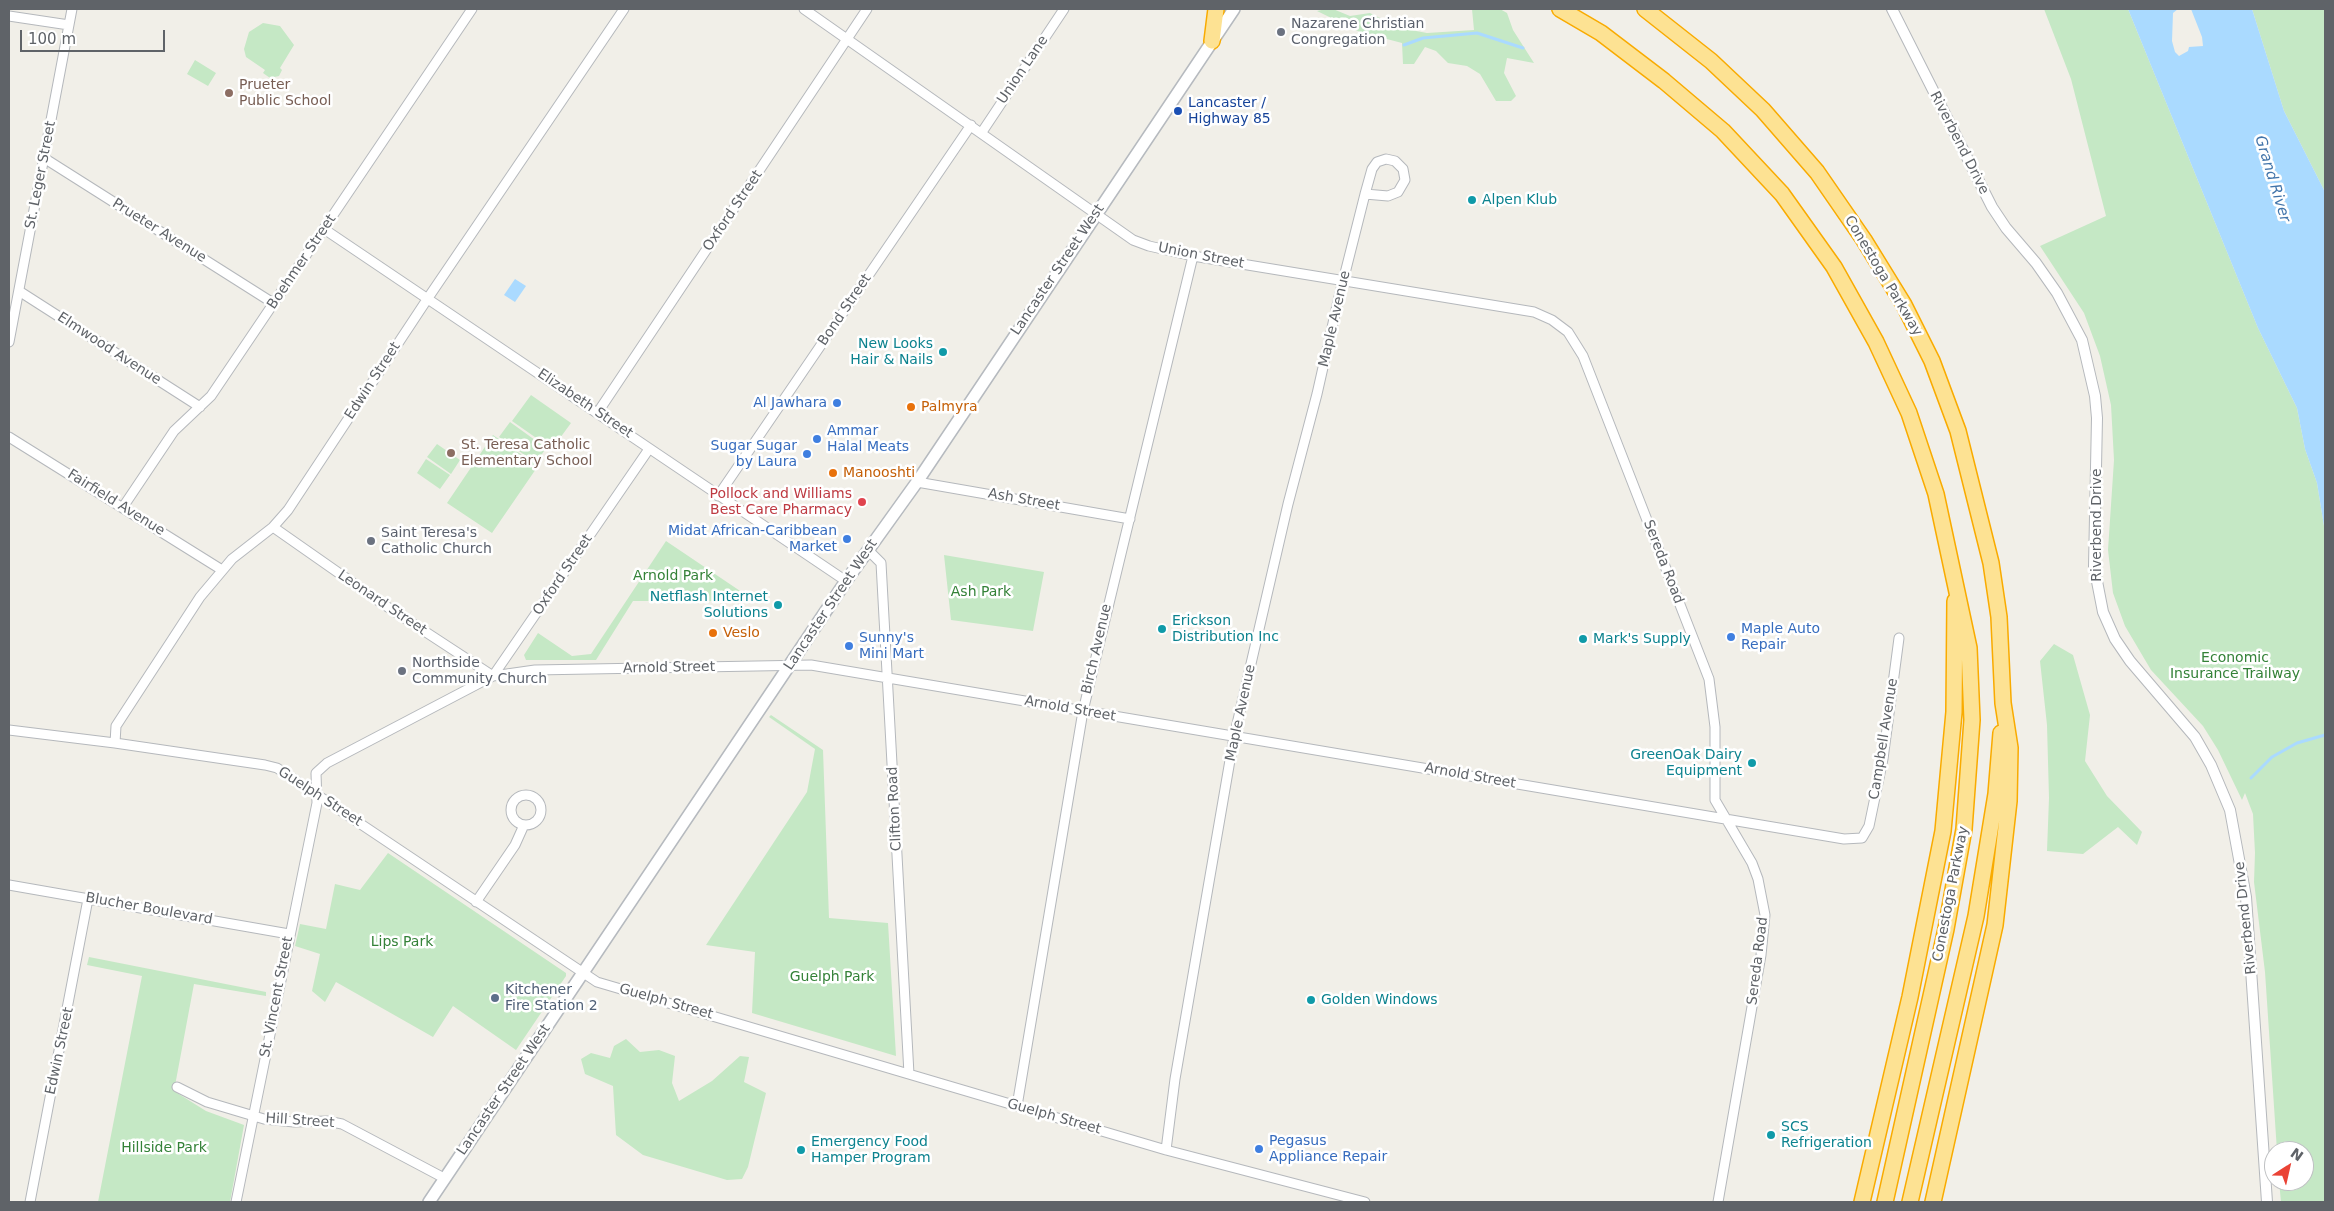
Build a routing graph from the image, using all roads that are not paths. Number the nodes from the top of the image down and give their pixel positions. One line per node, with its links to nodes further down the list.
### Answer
1 (72, 9): 13 (street, St. Leger Street)
2 (472, 9): 21 (street, Boehmer Street)
3 (624, 9): 25 (street, Edwin Street)
4 (804, 9): 14 (street, Union Street)
5 (867, 9): 14 (street, Oxford Street)
6 (1064, 9): 17 (street, Union Lane)
7 (1216, 9): 15 (highway)
8 (1234, 9): 15 (main road, Lancaster Street West)
9 (1560, 9): 41 (highway, Conestoga Parkway)
10 (1645, 9): 46 (highway, Conestoga Parkway)
11 (1892, 9): 75 (street, Riverbend Drive)
12 (9, 16): 13 (street)
13 (69, 25): 18 (street, St. Leger Street)
14 (848, 39): 16 (street, Union Street); 29 (street, Oxford Street)
15 (1212, 41): 20 (main road, Lancaster Street West)
16 (972, 124): 17 (street, Union Street); 34 (street, Bond Street)
17 (982, 132): 20 (street, Union Street)
18 (44, 158): 24 (street, St. Leger Street); 26 (street, Prueter Avenue)
19 (1365, 194): 19 (street, Maple Avenue); 23 (street, Maple Avenue)
20 (1095, 214): 22 (street, Union Street); 33 (main road, Lancaster Street West)
21 (324, 229): 25 (street, Elizabeth Street); 26 (street, Boehmer Street)
22 (1193, 256): 23 (street, Union Street); 36 (street, Birch Avenue)
23 (1344, 281): 30 (street, Union Street); 49 (street, Maple Avenue)
24 (19, 291): 27 (street, St. Leger Street); 28 (street, Elmwood Avenue)
25 (428, 298): 29 (street, Elizabeth Street); 37 (street, Edwin Street)
26 (273, 303): 28 (street, Boehmer Street)
27 (9, 342)
28 (200, 407): 35 (street, Boehmer Street)
29 (598, 412): 32 (street, Elizabeth Street)
30 (1607, 418): 52 (street, Sereda Road)
31 (9, 437): 35 (street, Fairfield Avenue)
32 (649, 449): 34 (street, Elizabeth Street); 44 (street, Oxford Street)
33 (917, 482): 36 (street, Ash Street); 38 (main road, Lancaster Street West)
34 (718, 496): 40 (street, Elizabeth Street)
35 (123, 507): 39 (street, Fairfield Avenue)
36 (1130, 518): 47 (street, Birch Avenue)
37 (273, 527): 39 (street, Edwin Street); 44 (street, Leonard Street)
38 (868, 550): 40 (main road, Lancaster Street West); 45 (street, Clifton Road)
39 (222, 570): 50 (street, Edwin Street)
40 (846, 581): 43 (main road, Lancaster Street West)
41 (1956, 582): 71 (highway, Conestoga Parkway); 72 (highway, Conestoga Parkway)
42 (1900, 638): 54 (street, Campbell Avenue)
43 (790, 666): 44 (street, Arnold Street); 45 (street, Arnold Street); 59 (main road, Lancaster Street West)
44 (493, 676): 51 (street, Arnold Street)
45 (888, 677): 47 (street, Arnold Street); 60 (street, Clifton Road)
46 (2003, 703): 73 (highway, Conestoga Parkway); 74 (highway, Conestoga Parkway)
47 (1083, 711): 49 (street, Arnold Street); 62 (street, Birch Avenue)
48 (9, 730): 50 (street, Guelph Street)
49 (1234, 737): 52 (street, Arnold Street); 64 (street, Maple Avenue)
50 (115, 743): 51 (street, Guelph Street)
51 (315, 792): 57 (street, Guelph Street); 58 (street, St. Vincent Street)
52 (1728, 820): 54 (street, Arnold Street); 70 (street, Sereda Road)
53 (524, 825): 57 (street)
54 (1862, 838)
55 (9, 885): 56 (street, Blucher Boulevard)
56 (88, 899): 58 (street, Blucher Boulevard); 66 (street, Edwin Street)
57 (476, 902): 59 (street, Guelph Street)
58 (290, 934): 63 (street, St. Vincent Street)
59 (584, 974): 60 (street, Guelph Street); 65 (main road, Lancaster Street West)
60 (909, 1074): 62 (street, Guelph Street)
61 (178, 1087): 63 (street, Hill Street)
62 (1016, 1106): 64 (street, Guelph Street)
63 (254, 1117): 65 (street, Hill Street); 67 (street, St. Vincent Street)
64 (1166, 1150): 69 (street, Guelph Street)
65 (444, 1178): 68 (main road, Lancaster Street West)
66 (30, 1202)
67 (236, 1202)
68 (429, 1202)
69 (1365, 1202)
70 (1718, 1202)
71 (1862, 1202)
72 (1886, 1202)
73 (1910, 1202)
74 (1933, 1202)
75 (2267, 1202)

